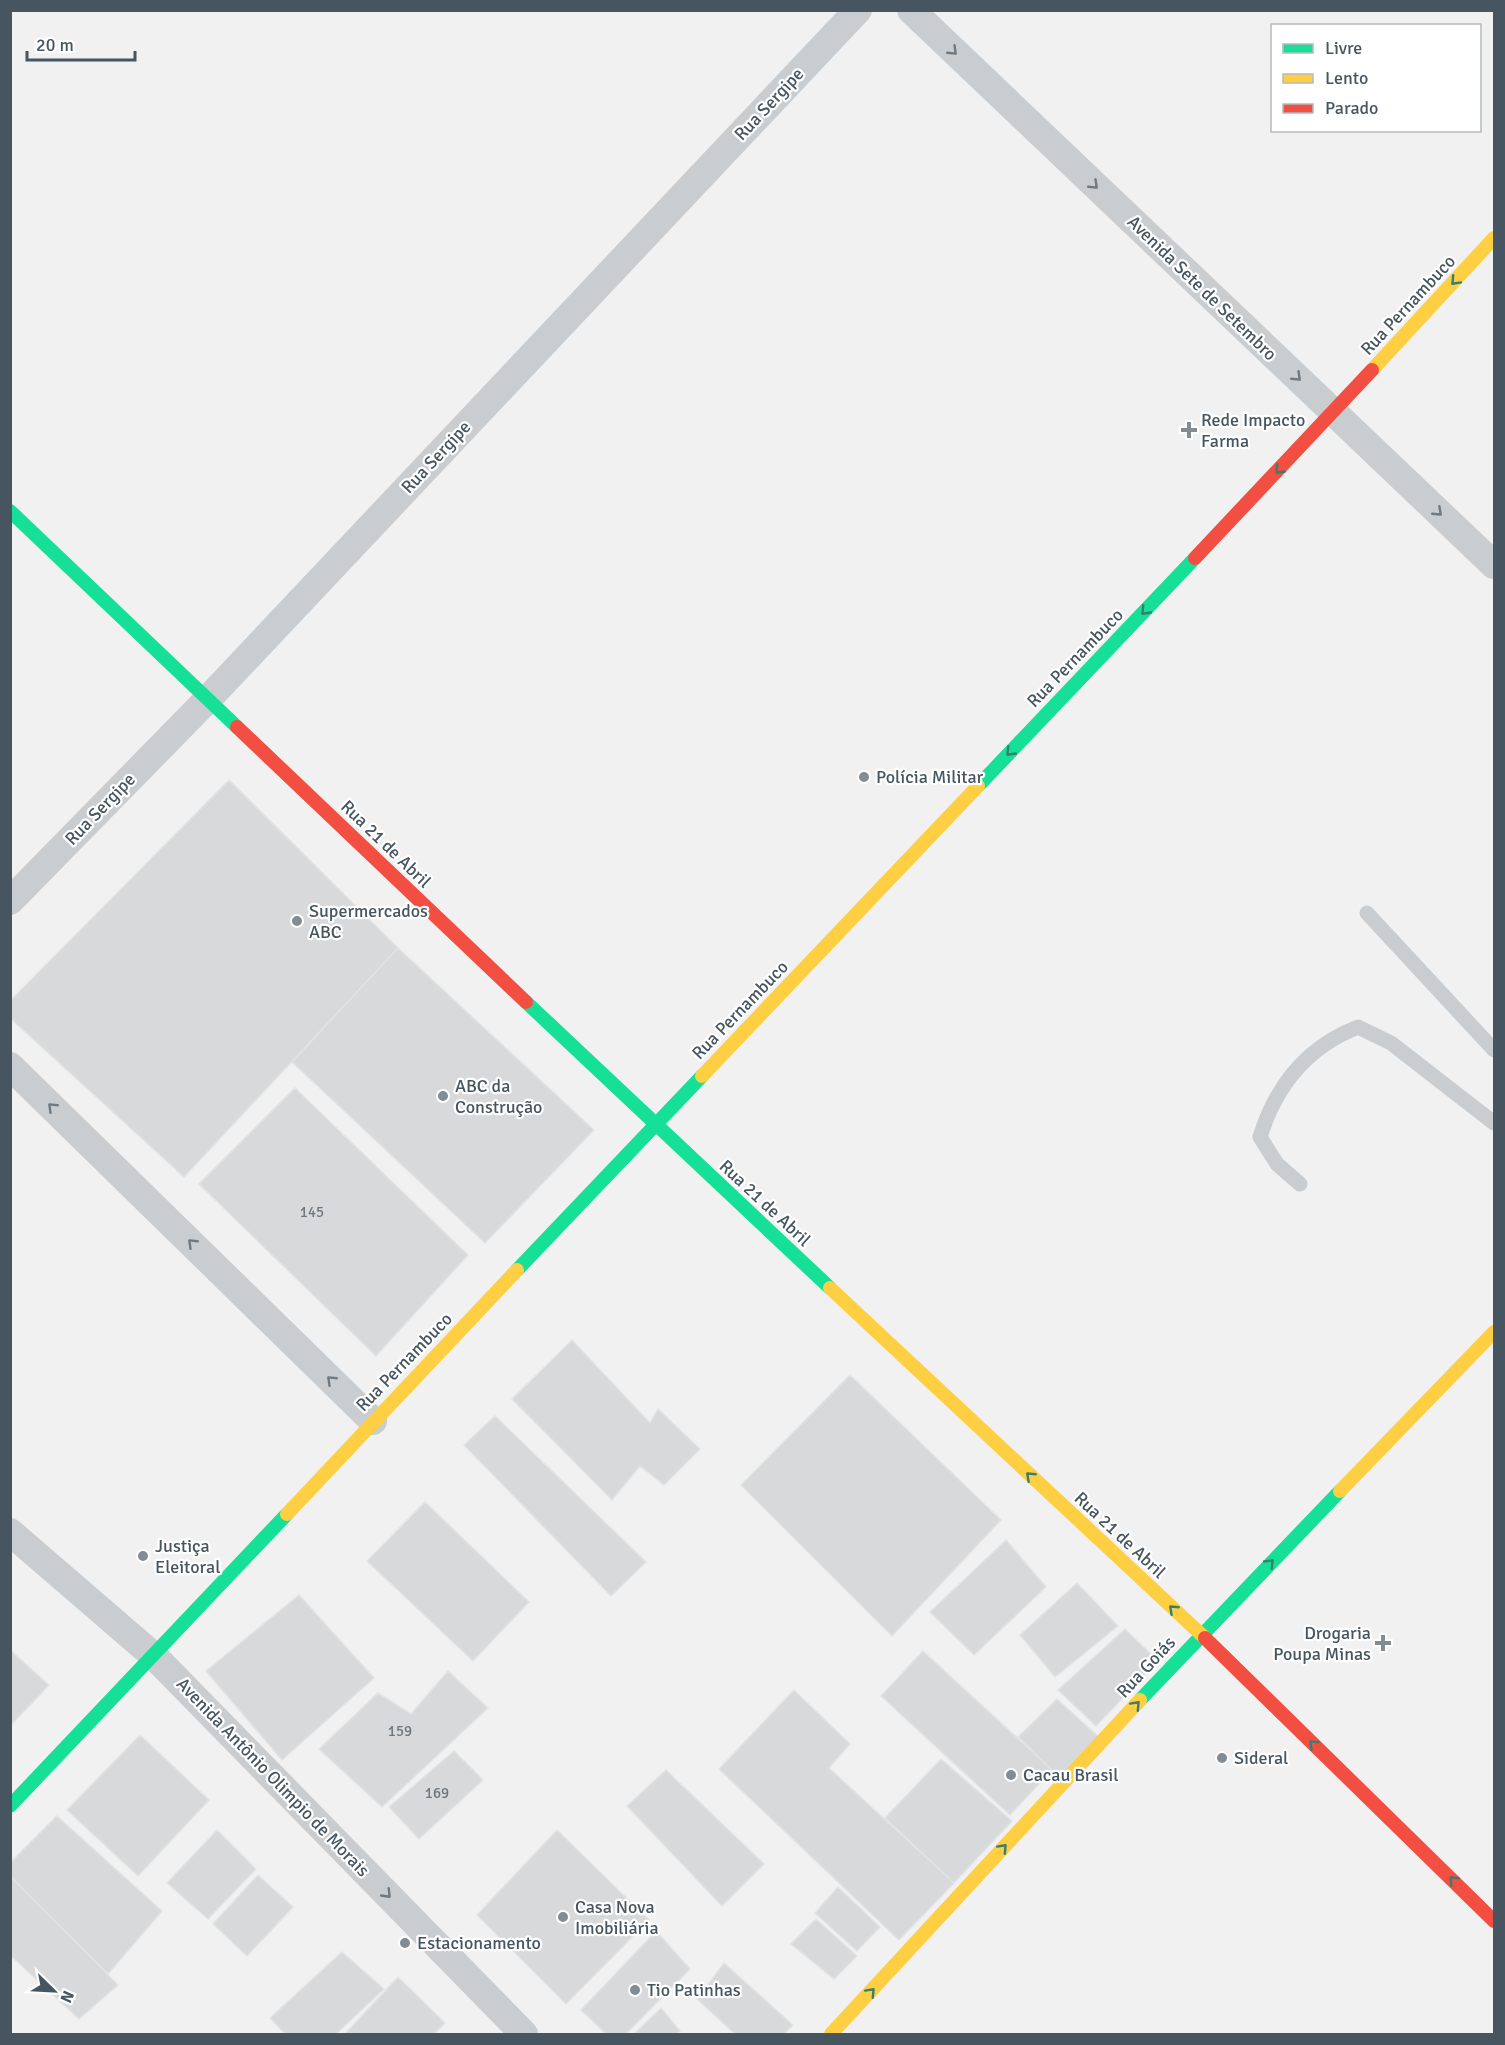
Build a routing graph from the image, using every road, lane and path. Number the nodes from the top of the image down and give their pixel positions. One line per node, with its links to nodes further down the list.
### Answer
1 (858, 10): 7 (street, Rua Sergipe)
2 (911, 10): 4 (street, Avenida Sete de Setembro, one-way to 4)
3 (1494, 238): 4 (main road, Rua Pernambuco, one-way to 4)
4 (1334, 413): 6 (street, Avenida Sete de Setembro, one-way to 6); 13 (main road, Rua Pernambuco, one-way to 13)
5 (10, 511): 7 (main road, Rua 21 de Abril)
6 (1494, 565)
7 (207, 699): 8 (street, Rua Sergipe); 13 (main road, Rua 21 de Abril)
8 (10, 901)
9 (1367, 913): 10 (lane)
10 (1494, 1050)
11 (10, 1066): 16 (street, one-way to 11)
12 (1494, 1123): 14 (lane)
13 (655, 1125): 16 (main road, Rua Pernambuco); 18 (main road, Rua 21 de Abril, one-way to 13)
14 (1300, 1184)
15 (1494, 1332): 18 (main road, Rua Goiás, one-way to 15)
16 (373, 1421): 19 (main road, Rua Pernambuco)
17 (10, 1532): 19 (street, Avenida Antônio Olimpio de Morais)
18 (1201, 1635): 21 (main road, Rua 21 de Abril, one-way to 18); 23 (main road, Rua Goiás, one-way to 18)
19 (155, 1656): 20 (main road, Rua Pernambuco); 22 (street, Avenida Antônio Olimpio de Morais, one-way to 22)
20 (10, 1806)
21 (1494, 1921)
22 (524, 2034)
23 (831, 2034)

